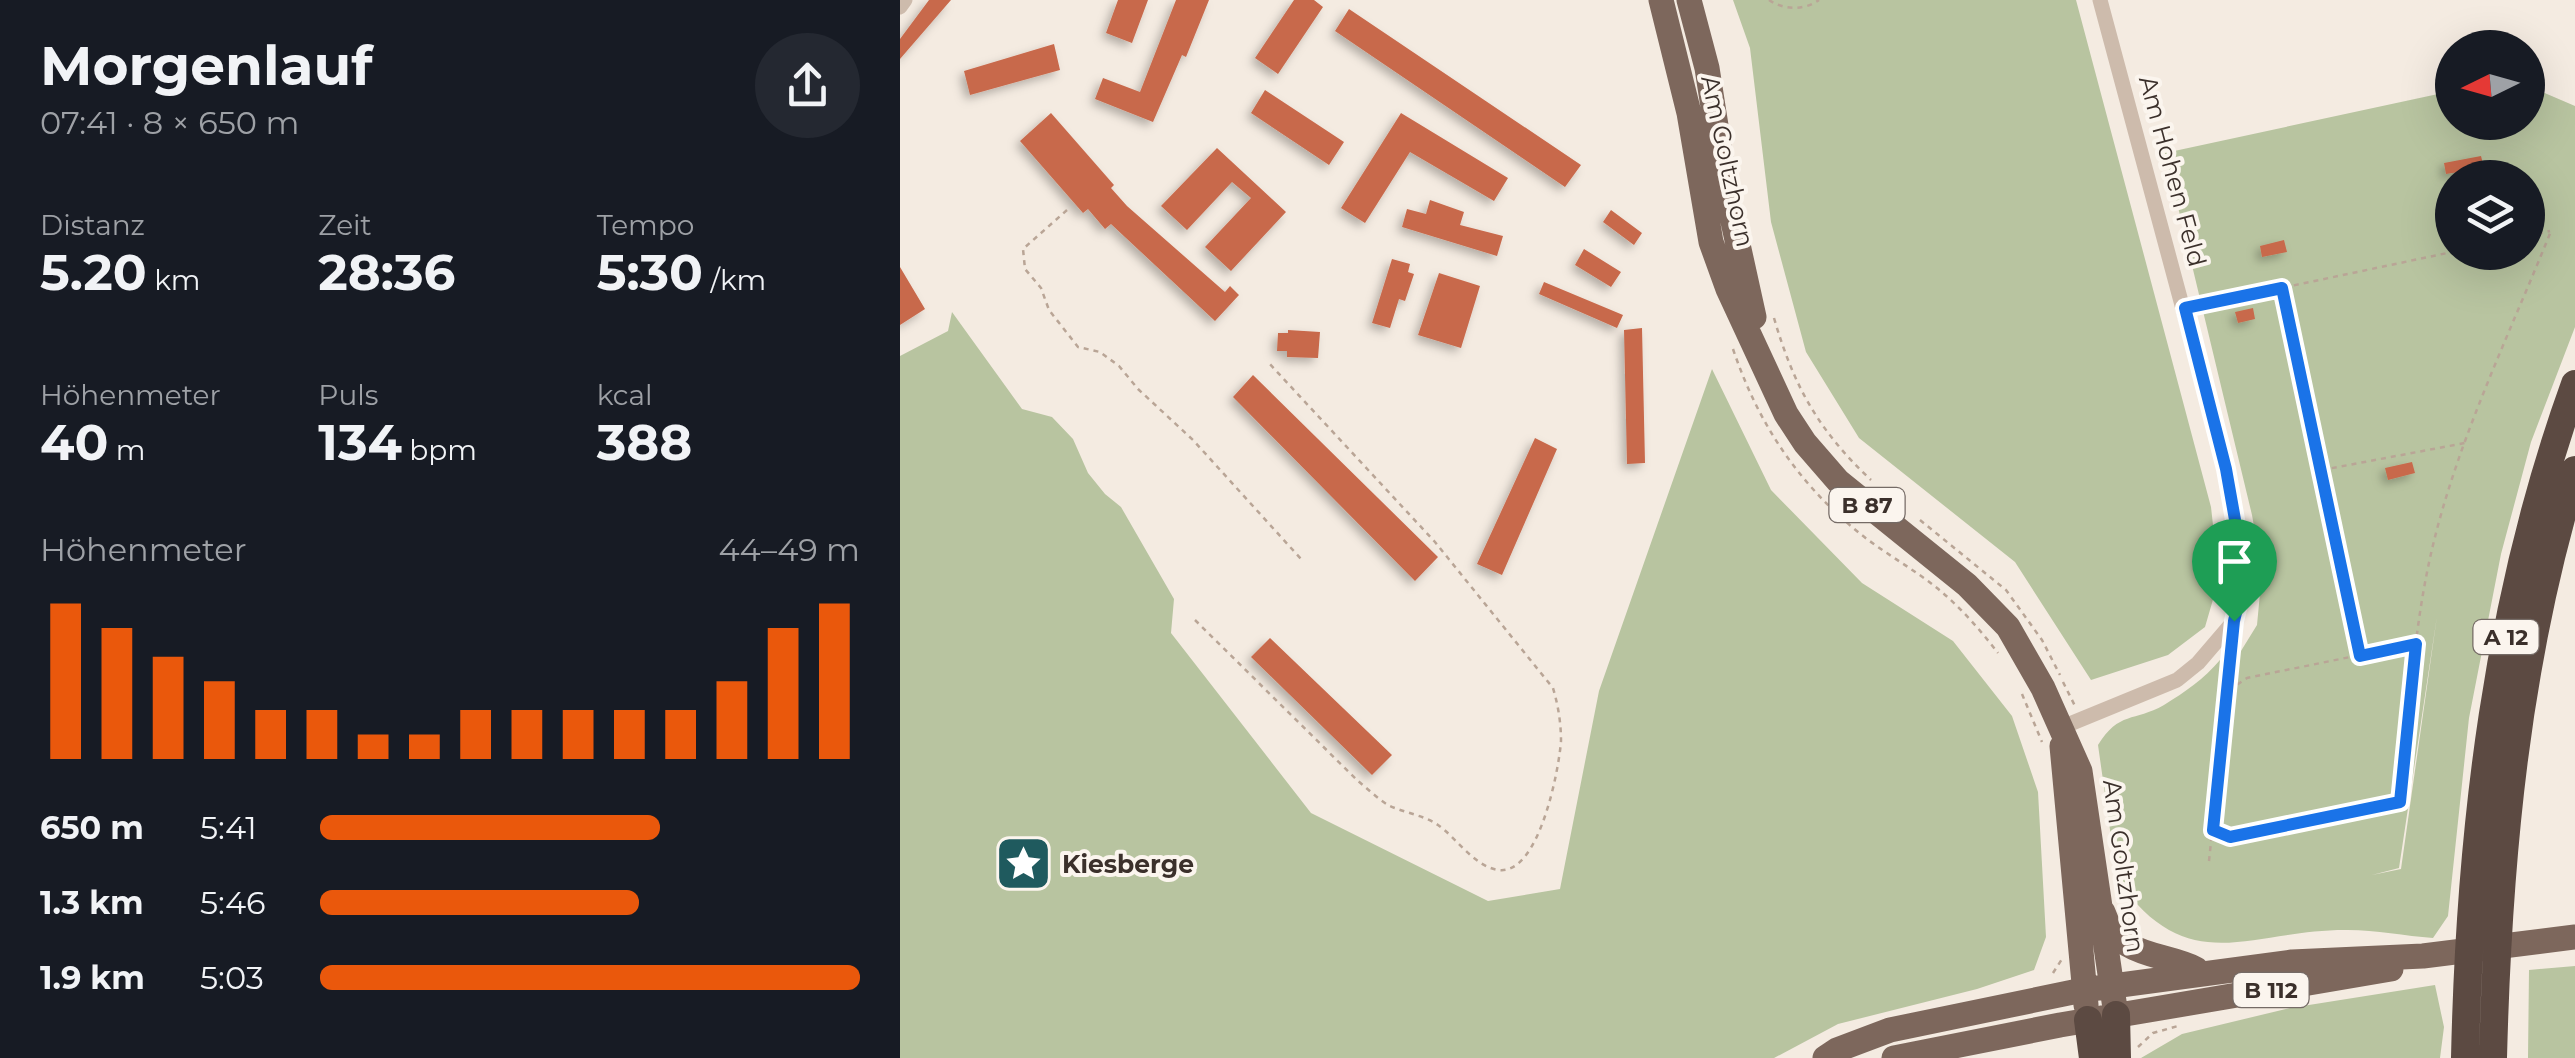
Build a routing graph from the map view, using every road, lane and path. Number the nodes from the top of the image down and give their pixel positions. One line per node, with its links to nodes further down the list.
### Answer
1 (905, 0): 7 (street)
2 (1661, 0): 17 (main road, Am Goltzhorn / B 87)
3 (1689, 0): 17 (main road, Am Goltzhorn / B 87)
4 (1769, 0): 5 (path)
5 (1820, 0)
6 (2100, 0): 14 (street, Am Hohen Feld)
7 (900, 7)
8 (1067, 210): 24 (path)
9 (2545, 232): 10 (path)
10 (2545, 248)
11 (2435, 256): 13 (path)
12 (2536, 270): 19 (path)
13 (2282, 288): 14 (path); 20 (path)
14 (2185, 308): 26 (street, Am Hohen Feld)
15 (1772, 310): 22 (path)
16 (1268, 361): 25 (path)
17 (1772, 384): 30 (main road, Am Goltzhorn / B 87)
18 (2575, 384): 34 (highway, A 12)
19 (2465, 443): 20 (path); 27 (path)
20 (2320, 470): 28 (path)
21 (2575, 470): 34 (highway, A 12)
22 (1876, 485)
23 (1921, 520): 30 (path)
24 (1301, 559)
25 (1195, 620)
26 (2234, 621): 29 (path); 30 (street, Am Hohen Feld)
27 (2416, 644): 28 (path); 31 (path)
28 (2360, 656): 29 (path)
29 (2228, 691): 31 (path)
30 (2071, 723): 33 (main road, Am Goltzhorn / B 87); 41 (main road, Am Goltzhorn / B 87)
31 (2213, 830): 32 (path)
32 (2210, 861)
33 (2097, 896): 38 (main road); 40 (main road, Am Goltzhorn / B 87)
34 (2487, 896): 48 (highway, A 12); 49 (highway, A 12)
35 (2575, 937): 36 (main road, B 112)
36 (2424, 956): 38 (main road, B 112); 42 (main road, B 112)
37 (2053, 971): 39 (path)
38 (2205, 974): 40 (main road, B 112)
39 (2041, 978)
40 (2111, 986): 41 (main road); 42 (main road, Am Goltzhorn / B 87)
41 (2084, 990): 43 (main road, Am Goltzhorn / B 87); 44 (main road)
42 (2116, 1016): 43 (main road); 47 (highway)
43 (2088, 1020): 45 (main road); 46 (highway)
44 (1825, 1058)
45 (1894, 1058)
46 (2093, 1058)
47 (2117, 1058)
48 (2465, 1058)
49 (2493, 1058)

